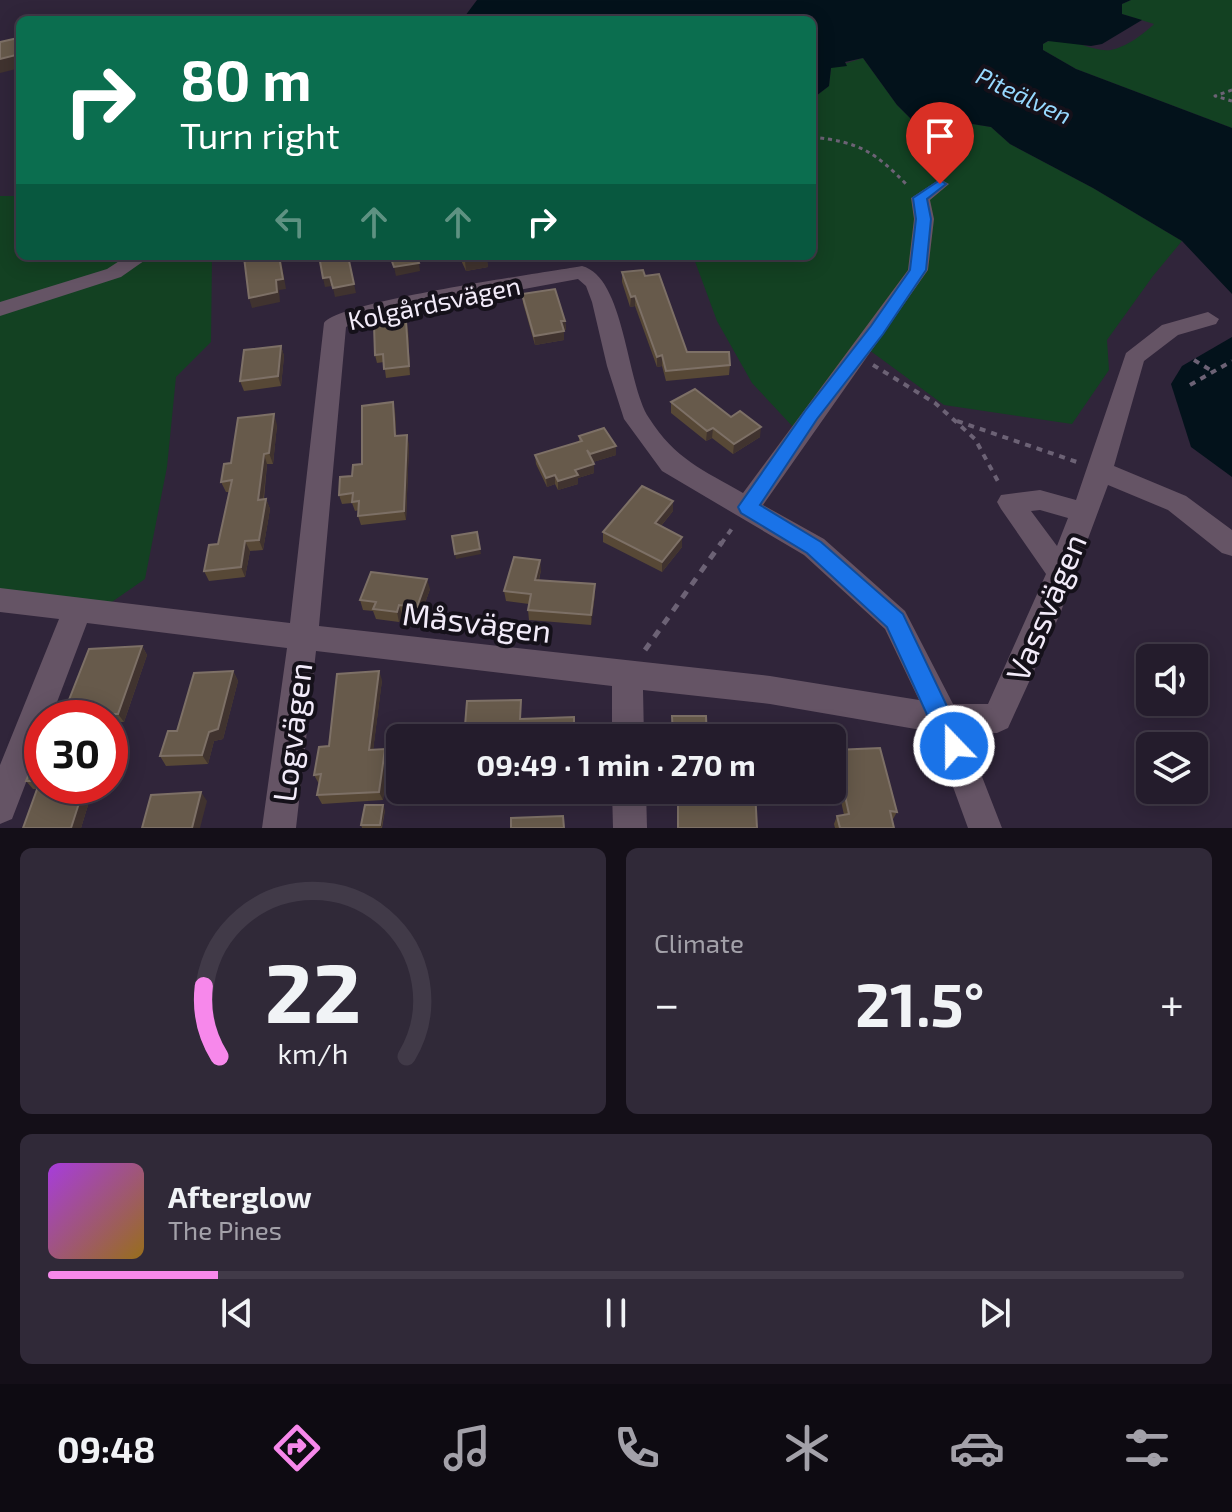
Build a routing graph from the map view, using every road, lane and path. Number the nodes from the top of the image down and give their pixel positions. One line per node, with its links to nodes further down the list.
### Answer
1 (1232, 90): 2 (path)
2 (1232, 101)
3 (816, 137): 5 (path)
4 (940, 184): 5 (street)
5 (920, 198): 9 (street)
6 (135, 260): 7 (street)
7 (0, 309)
8 (1208, 319): 15 (street, Vassvägen)
9 (858, 355): 14 (path); 17 (street)
10 (1194, 360): 12 (path)
11 (1232, 361): 12 (path)
12 (1213, 372): 13 (path)
13 (1190, 385)
14 (954, 421): 15 (path); 16 (path)
15 (1100, 471): 18 (street, Vassvägen); 19 (street)
16 (1010, 502): 18 (street); 20 (street)
17 (748, 507): 23 (street, Kolgårdsvägen); 24 (path); 25 (street, Kolgårdsvägen)
18 (1084, 513): 20 (street, Vassvägen)
19 (1232, 545)
20 (1061, 573): 25 (street, Vassvägen)
21 (0, 600): 22 (street, Måsvägen)
22 (78, 609): 23 (street, Måsvägen); 28 (street)
23 (303, 636): 24 (street, Måsvägen); 29 (street, Logvägen)
24 (627, 674): 25 (street, Måsvägen); 26 (street)
25 (944, 719): 31 (street)
26 (628, 724)
27 (629, 804): 30 (street)
28 (0, 807)
29 (279, 828)
30 (630, 828)
31 (985, 828)

